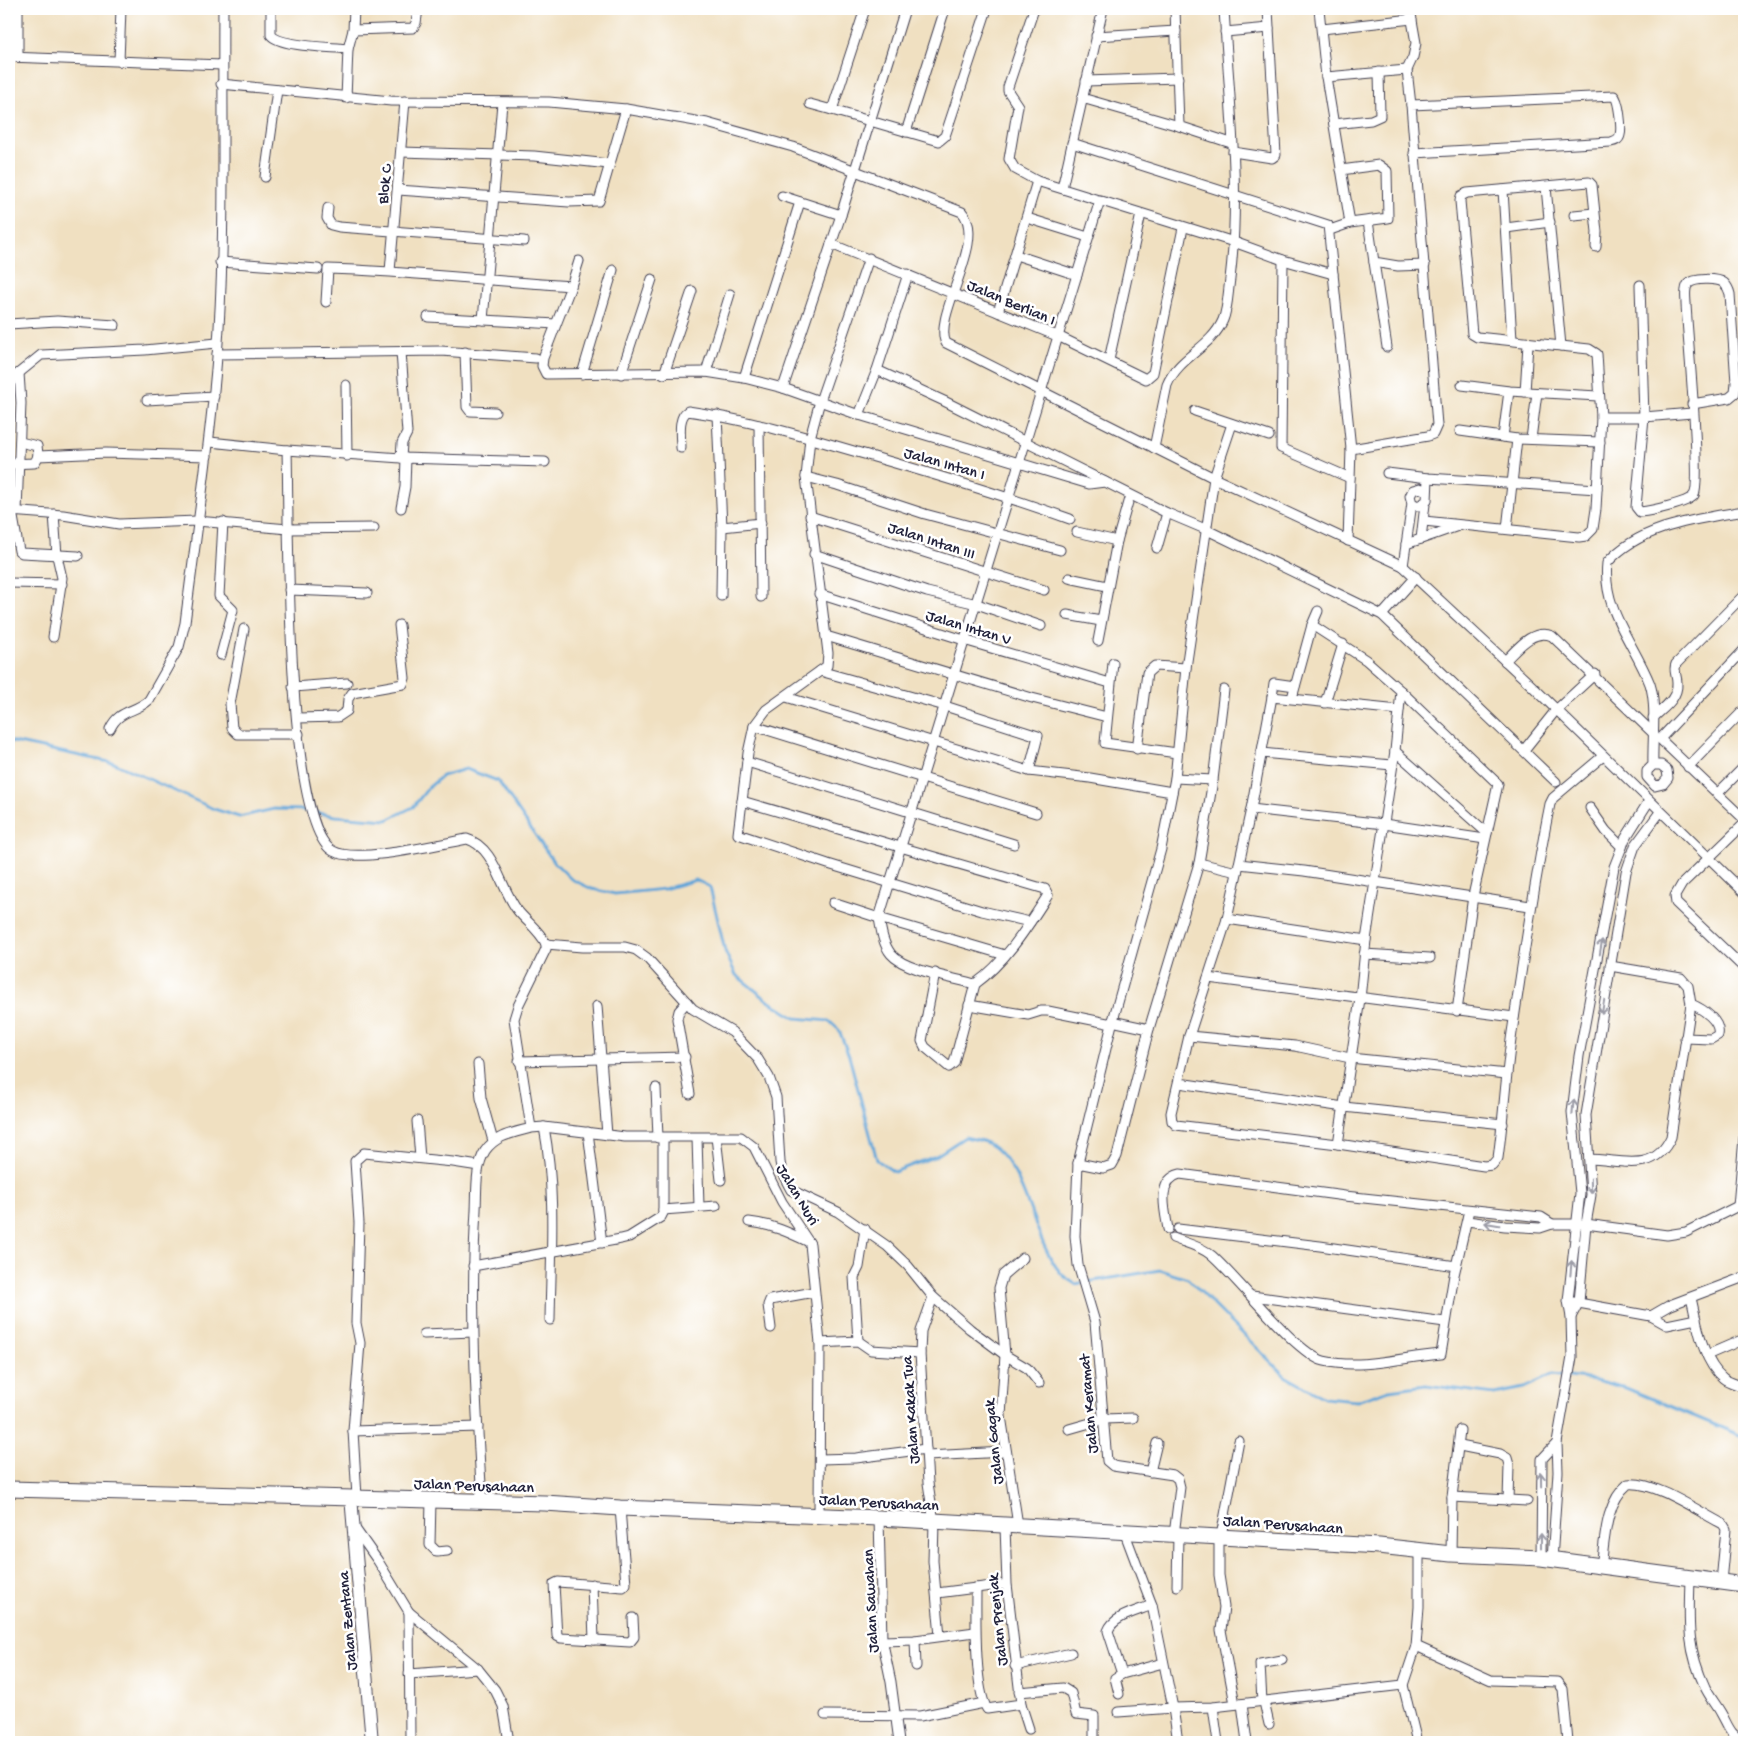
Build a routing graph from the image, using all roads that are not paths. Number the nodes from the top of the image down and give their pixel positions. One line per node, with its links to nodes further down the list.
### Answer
1 (18, 9): 26 (street)
2 (121, 9): 27 (street)
3 (223, 9): 28 (street)
4 (271, 9): 25 (street)
5 (354, 9): 21 (street)
6 (418, 9): 21 (street)
7 (865, 9): 43 (street)
8 (904, 9): 44 (street)
9 (945, 9): 47 (street)
10 (987, 9): 47 (street)
11 (1034, 9): 57 (street)
12 (1103, 9): 24 (street)
13 (1175, 9): 22 (street)
14 (1224, 9): 23 (street)
15 (1268, 9): 19 (street)
16 (1319, 9): 20 (street)
17 (1410, 9): 18 (street)
18 (1412, 19): 20 (street); 29 (street)
19 (1269, 28): 23 (street); 49 (street)
20 (1322, 29): 31 (street)
21 (353, 30): 25 (street)
22 (1176, 31): 24 (street); 32 (street)
23 (1225, 32): 49 (street)
24 (1096, 36): 33 (street)
25 (348, 48): 36 (street)
26 (13, 57): 27 (street)
27 (119, 61): 28 (street)
28 (222, 65): 34 (street)
29 (1407, 70): 30 (street); 41 (street)
30 (1379, 72): 31 (street); 45 (street)
31 (1326, 77): 45 (street)
32 (1178, 78): 33 (street); 46 (street)
33 (1086, 81): 37 (street)
34 (221, 84): 35 (street); 90 (street)
35 (277, 90): 36 (street); 56 (street)
36 (346, 98): 38 (street)
37 (1082, 98): 46 (street); 48 (street)
38 (405, 101): 39 (street); 50 (street, Blok C)
39 (502, 103): 42 (street); 52 (street)
40 (810, 104): 43 (street)
41 (1411, 105): 51 (street); 51 (street)
42 (626, 109): 53 (street); 54 (street)
43 (832, 110): 44 (street)
44 (868, 122): 47 (street); 54 (street)
45 (1334, 124): 55 (street)
46 (1180, 126): 49 (street)
47 (906, 132)
48 (1072, 143): 59 (street); 63 (street)
49 (1232, 147): 63 (street)
50 (401, 152): 52 (street); 60 (street, Blok C)
51 (1414, 153): 92 (street)
52 (497, 155): 53 (street); 64 (street)
53 (609, 164): 64 (street)
54 (854, 170): 70 (street); 105 (street)
55 (1341, 170): 73 (street); 74 (street)
56 (265, 177)
57 (1037, 181): 59 (street); 72 (street)
58 (1546, 187): 61 (street); 68 (street); 75 (street)
59 (1062, 188): 65 (street)
60 (398, 190): 64 (street); 78 (street, Blok C)
61 (1503, 190): 77 (street); 114 (street)
62 (782, 196): 66 (street)
63 (1234, 196): 79 (street); 83 (street)
64 (493, 197): 81 (street)
65 (1100, 200): 69 (street); 80 (street)
66 (800, 202): 70 (street); 130 (street)
67 (328, 208): 78 (street)
68 (1594, 213): 71 (street); 85 (street)
69 (1141, 214): 76 (street); 123 (street)
70 (840, 215): 84 (street)
71 (1574, 216)
72 (1027, 218): 80 (street); 86 (street)
73 (1368, 221): 74 (street); 91 (street)
74 (1350, 222): 79 (street)
75 (1550, 222): 77 (street); 117 (street)
76 (1183, 228): 83 (street); 123 (street, Jalan Berlian I)
77 (1506, 228): 114 (street)
78 (393, 230): 81 (street); 95 (street, Blok C)
79 (1330, 230): 98 (street)
80 (1088, 237): 97 (street)
81 (490, 238): 82 (street); 100 (street)
82 (524, 241)
83 (1234, 242): 88 (street); 163 (street)
84 (831, 244): 87 (street, Jalan Berlian I); 134 (street)
85 (1596, 247)
86 (1016, 254): 97 (street); 107 (street)
87 (869, 258): 96 (street, Jalan Berlian I); 142 (street)
88 (1283, 260): 98 (street); 178 (street)
89 (579, 261): 102 (street)
90 (220, 262): 93 (street); 115 (street)
91 (1374, 262): 92 (street); 118 (street)
92 (1425, 265): 164 (street)
93 (318, 269)
94 (613, 270): 127 (street)
95 (390, 271): 100 (street); 106 (street)
96 (908, 274): 105 (street, Jalan Berlian I); 124 (street)
97 (1077, 274): 113 (street)
98 (1333, 274): 164 (street)
99 (652, 279): 128 (street)
100 (486, 281): 102 (street); 109 (street)
101 (1640, 285): 149 (street)
102 (571, 286): 111 (street)
103 (692, 291): 129 (street)
104 (730, 294): 125 (street)
105 (955, 294): 107 (street, Jalan Berlian I); 136 (street)
106 (326, 302)
107 (998, 312): 113 (street, Jalan Berlian I)
108 (428, 317): 109 (street)
109 (483, 320): 111 (street)
110 (9, 324): 112 (street)
111 (556, 324): 127 (street)
112 (115, 325)
113 (1057, 336): 123 (street, Jalan Berlian I); 136 (street)
114 (1512, 340): 116 (street)
115 (218, 344): 121 (street); 126 (street)
116 (1528, 344): 117 (street); 137 (street)
117 (1561, 346): 140 (street)
118 (1387, 347)
119 (401, 352): 120 (street); 121 (street); 169 (street)
120 (465, 352): 122 (street); 145 (street)
121 (217, 354): 139 (street)
122 (536, 358)
123 (1109, 360)
124 (877, 370): 147 (street); 160 (street)
125 (706, 372): 129 (street); 130 (street)
126 (19, 373): 131 (street); 158 (street)
127 (582, 374): 128 (street)
128 (622, 374): 129 (street)
129 (664, 374)
130 (744, 378): 134 (street)
131 (9, 381)
132 (346, 385): 168 (street)
133 (1462, 386): 135 (street)
134 (783, 388): 142 (street)
135 (1509, 391): 137 (street); 154 (street)
136 (1042, 392): 160 (street); 163 (street)
137 (1525, 392): 138 (street)
138 (1537, 393): 140 (street); 157 (street)
139 (214, 396): 141 (street); 159 (street)
140 (1598, 396): 148 (street)
141 (147, 400)
142 (820, 401): 147 (street); 155 (street)
143 (1692, 408): 143 (street); 149 (street); 149 (street)
144 (1195, 411): 150 (street)
145 (495, 412)
146 (717, 415): 151 (street, Jalan Intan I); 162 (street, Jalan Intan I); 201 (street)
147 (859, 415): 171 (street)
148 (1601, 417): 149 (street); 161 (street)
149 (1644, 417)
150 (1232, 424): 153 (street); 177 (street, Jalan Keramat)
151 (759, 425): 155 (street, Jalan Intan I); 199 (street)
152 (1460, 431): 154 (street)
153 (1269, 436)
154 (1503, 437): 156 (street)
155 (810, 438): 176 (street); 186 (street, Jalan Intan I)
156 (1517, 439): 157 (street); 181 (street)
157 (1531, 439): 161 (street)
158 (20, 442): 166 (street); 173 (street)
159 (210, 442): 165 (street); 167 (street)
160 (1027, 442): 171 (street); 180 (street)
161 (1600, 442): 182 (street)
162 (681, 448)
163 (1154, 448): 177 (street)
164 (1351, 449): 178 (street)
165 (287, 450): 168 (street); 204 (street)
166 (38, 456): 167 (street); 173 (street)
167 (207, 456): 196 (street)
168 (347, 456): 169 (street)
169 (403, 458): 170 (street); 189 (street)
170 (545, 462)
171 (1019, 462): 180 (street); 186 (street)
172 (9, 464): 173 (street)
173 (20, 464): 190 (street)
174 (1387, 473): 175 (street)
175 (1414, 476): 179 (street); 183 (street)
176 (806, 478): 194 (street); 207 (street)
177 (1214, 478): 205 (street, Jalan Keramat); 210 (street)
178 (1350, 478): 210 (street)
179 (1428, 478): 181 (street); 184 (street)
180 (1105, 482): 185 (street)
181 (1512, 484): 182 (street); 203 (street)
182 (1597, 488): 203 (street)
183 (1413, 490): 184 (street); 187 (street)
184 (1426, 491): 188 (street)
185 (1130, 495): 192 (street); 209 (street)
186 (1009, 497): 195 (street, Jalan Intan I); 207 (street)
187 (1412, 503): 188 (street); 211 (street)
188 (1425, 504): 197 (street)
189 (401, 508)
190 (13, 511): 193 (street); 212 (street)
191 (1744, 511): 270 (street)
192 (1167, 513): 205 (street); 213 (street)
193 (54, 514): 196 (street); 216 (street)
194 (810, 516): 215 (street); 219 (street, Jalan Intan III)
195 (1070, 519)
196 (198, 521): 198 (street); 272 (street)
197 (1424, 521): 200 (street); 208 (street)
198 (223, 522): 204 (street); 247 (street)
199 (762, 523): 201 (street); 231 (street)
200 (1462, 525): 203 (street); 208 (street)
201 (722, 527): 229 (street)
202 (374, 528): 204 (street)
203 (1507, 528)
204 (288, 529): 225 (street)
205 (1205, 529): 235 (street); 250 (street, Jalan Keramat)
206 (1077, 532): 209 (street)
207 (998, 534): 214 (street); 219 (street)
208 (1421, 539): 211 (street)
209 (1117, 541): 224 (street)
210 (1348, 541): 218 (street)
211 (1406, 544): 218 (street)
212 (13, 547): 216 (street)
213 (1157, 548)
214 (1060, 550)
215 (814, 554): 228 (street); 232 (street)
216 (58, 556): 217 (street); 223 (street)
217 (78, 556)
218 (1403, 566): 220 (street)
219 (985, 572): 226 (street, Jalan Intan III); 232 (street)
220 (1416, 577): 235 (street); 248 (street)
221 (1069, 578): 224 (street)
222 (9, 583): 223 (street)
223 (62, 584): 242 (street)
224 (1107, 586): 236 (street)
225 (289, 590): 227 (street); 257 (street)
226 (1044, 590)
227 (367, 593)
228 (819, 594): 241 (street); 243 (street, Jalan Intan V)
229 (721, 596)
230 (1743, 596): 270 (street)
231 (760, 597)
232 (977, 604): 239 (street); 243 (street)
233 (1318, 611): 238 (street)
234 (1067, 615): 236 (street)
235 (1382, 615): 278 (street)
236 (1100, 621): 244 (street)
237 (399, 625): 269 (street)
238 (1312, 625): 245 (street); 256 (street)
239 (1041, 626)
240 (244, 629): 274 (street)
241 (826, 636): 251 (street); 252 (street)
242 (53, 637)
243 (964, 640): 252 (street); 255 (street, Jalan Intan V)
244 (1098, 642)
245 (1343, 644): 259 (street); 263 (street)
246 (1744, 650): 275 (street)
247 (221, 655)
248 (1505, 660): 253 (street); 266 (street)
249 (1113, 662): 255 (street)
250 (1186, 668): 277 (street); 280 (street, Jalan Keramat)
251 (820, 671): 260 (street); 264 (street)
252 (955, 673): 264 (street); 268 (street)
253 (1595, 674): 266 (street); 273 (street)
254 (347, 683): 257 (street)
255 (1110, 683): 268 (street)
256 (1295, 686): 261 (street); 262 (street)
257 (293, 687): 269 (street)
258 (1224, 690): 291 (street)
259 (1401, 691): 265 (street); 305 (street)
260 (786, 697): 271 (street); 276 (street)
261 (1272, 697): 262 (street); 281 (street)
262 (1292, 698): 263 (street)
263 (1325, 703): 265 (street)
264 (945, 706): 276 (street); 288 (street)
265 (1399, 710): 279 (street)
266 (1556, 710): 278 (street); 282 (street)
267 (1744, 710): 286 (street)
268 (1107, 717): 277 (street)
269 (298, 718): 274 (street)
270 (1652, 718): 273 (street)
271 (754, 726): 283 (street); 290 (street)
272 (110, 730)
273 (1652, 732): 275 (street); 285 (street)
274 (299, 734): 324 (street)
275 (1660, 739): 286 (street)
276 (933, 742): 288 (street); 290 (street)
277 (1137, 749): 280 (street)
278 (1524, 750): 292 (street)
279 (1395, 751): 284 (street); 305 (street)
280 (1177, 753): 289 (street, Jalan Keramat)
281 (1261, 753): 284 (street); 299 (street)
282 (1603, 756): 297 (street); 319 (street)
283 (747, 762): 296 (street); 300 (street)
284 (1392, 765): 303 (street)
285 (1653, 765): 293 (street); 293 (street)
286 (1688, 767): 295 (street)
287 (1744, 767): 295 (street)
288 (1029, 771): 294 (street)
289 (1175, 778): 291 (street); 294 (street, Jalan Keramat)
290 (922, 779): 300 (street); 301 (street)
291 (1213, 780): 310 (street)
292 (1556, 782)
293 (1655, 786): 297 (street)
294 (1172, 792): 340 (street, Jalan Keramat)
295 (1718, 794): 302 (street)
296 (742, 801): 307 (street); 312 (street)
297 (1654, 807): 308 (street); 309 (street); 315 (street)
298 (1590, 808): 308 (street)
299 (1251, 809): 303 (street); 311 (street)
300 (912, 811): 306 (street); 307 (street)
301 (1036, 813)
302 (1744, 819)
303 (1384, 824): 305 (street); 313 (street)
304 (1744, 824): 309 (street)
305 (1486, 836): 317 (street)
306 (1014, 844)
307 (902, 846): 312 (street); 322 (street)
308 (1622, 847): 314 (street)
309 (1709, 860): 316 (street); 329 (street)
310 (1199, 863): 311 (street); 341 (street)
311 (1238, 868): 313 (street); 321 (street)
312 (889, 882): 320 (street); 322 (street)
313 (1375, 882): 317 (street); 323 (street)
314 (1610, 887): 315 (street); 344 (street, one-way to 314)
315 (1623, 890): 328 (street)
316 (1744, 892)
317 (1473, 896): 319 (street); 338 (street)
318 (832, 904): 320 (street)
319 (1530, 906): 339 (street)
320 (879, 918): 326 (street); 330 (street)
321 (1226, 919): 323 (street); 331 (street)
322 (1030, 922): 326 (street)
323 (1366, 940): 325 (street)
324 (546, 944): 334 (street); 349 (street)
325 (1364, 954): 327 (street); 333 (street)
326 (1004, 955): 332 (street)
327 (1430, 958)
328 (1610, 966): 335 (street); 345 (street, one-way to 345)
329 (1744, 968)
330 (935, 973): 332 (street); 336 (street)
331 (1208, 978): 333 (street); 342 (street)
332 (976, 984): 336 (street)
333 (1360, 999): 338 (street); 347 (street)
334 (685, 1004): 346 (street); 372 (street)
335 (1692, 1004): 343 (street); 343 (street)
336 (968, 1005): 340 (street)
337 (598, 1006): 348 (street)
338 (1457, 1011): 339 (street)
339 (1514, 1017): 351 (street)
340 (1112, 1022): 341 (street); 370 (street, Jalan Keramat)
341 (1149, 1029): 370 (street)
342 (1189, 1036): 347 (street); 352 (street)
343 (1684, 1038): 369 (street)
344 (1579, 1056): 345 (street); 383 (street, one-way to 344)
345 (1594, 1057): 369 (street)
346 (685, 1058): 348 (street); 354 (street)
347 (1350, 1058): 351 (street); 355 (street)
348 (602, 1060): 349 (street); 361 (street)
349 (519, 1061): 359 (street)
350 (478, 1064): 366 (street)
351 (1507, 1074): 357 (street)
352 (1179, 1083): 355 (street); 367 (street)
353 (656, 1088): 363 (street)
354 (690, 1094)
355 (1344, 1107): 357 (street); 367 (street)
356 (417, 1121): 368 (street)
357 (1503, 1124): 367 (street)
358 (544, 1127): 359 (street, Jalan Nuri); 360 (street, Jalan Nuri); 392 (street)
359 (531, 1128): 366 (street, Jalan Nuri)
360 (588, 1132): 361 (street, Jalan Nuri); 390 (street)
361 (607, 1135): 363 (street, Jalan Nuri)
362 (716, 1137): 364 (street, Jalan Nuri); 372 (street, Jalan Nuri); 373 (street)
363 (660, 1138): 364 (street, Jalan Nuri); 377 (street)
364 (697, 1138): 376 (street)
365 (1744, 1138): 374 (street)
366 (492, 1141): 371 (street)
367 (1338, 1144)
368 (420, 1158): 371 (street); 424 (street)
369 (1589, 1159): 384 (street, one-way to 384)
370 (1078, 1163): 420 (street, Jalan Keramat)
371 (479, 1166): 394 (street)
372 (778, 1177): 386 (street); 391 (street, Jalan Nuri)
373 (721, 1180)
374 (1741, 1205): 384 (street)
375 (716, 1206): 376 (street)
376 (699, 1207): 377 (street)
377 (663, 1210): 390 (street)
378 (1469, 1210): 379 (street); 380 (street); 387 (street)
379 (1518, 1215): 382 (street); 385 (street)
380 (1467, 1220): 385 (street, one-way to 380); 395 (street)
381 (749, 1222): 391 (street)
382 (1552, 1224): 383 (street); 385 (street)
383 (1575, 1224): 384 (street); 401 (street, one-way to 383)
384 (1586, 1224): 402 (street)
385 (1515, 1226)
386 (864, 1229): 398 (street); 412 (street)
387 (1168, 1229): 388 (street); 389 (street)
388 (1178, 1229): 389 (street); 395 (street)
389 (1173, 1238): 399 (street)
390 (602, 1242): 392 (street)
391 (810, 1242): 397 (street, Jalan Nuri)
392 (551, 1251): 394 (street); 406 (street)
393 (1023, 1258): 415 (street, Jalan Gagak)
394 (473, 1266): 409 (street)
395 (1456, 1266): 407 (street)
396 (1744, 1277): 400 (street)
397 (814, 1292): 408 (street); 413 (street, Jalan Nuri)
398 (932, 1296): 414 (street, Jalan Kakak Tua); 415 (street)
399 (1252, 1296): 407 (street); 407 (street)
400 (1691, 1298): 404 (street); 405 (street)
401 (1568, 1301): 402 (street); 403 (street)
402 (1579, 1302): 403 (street); 404 (street)
403 (1571, 1316): 427 (street)
404 (1651, 1316): 405 (street)
405 (1696, 1319): 416 (street)
406 (550, 1320)
407 (1445, 1322)
408 (771, 1328)
409 (473, 1332): 410 (street); 421 (street)
410 (424, 1334)
411 (1744, 1339): 416 (street)
412 (858, 1342): 413 (street); 414 (street)
413 (820, 1343): 431 (street, Jalan Nuri)
414 (920, 1353): 430 (street, Jalan Kakak Tua)
415 (1005, 1355): 417 (street); 429 (street, Jalan Gagak)
416 (1707, 1355): 418 (street)
417 (1039, 1383)
418 (1744, 1386)
419 (1133, 1418): 420 (street)
420 (1104, 1419): 422 (street); 432 (street, Jalan Keramat)
421 (478, 1427): 424 (street); 437 (street)
422 (1069, 1429)
423 (1460, 1430): 428 (street)
424 (353, 1431): 434 (street)
425 (1239, 1442): 450 (street)
426 (1157, 1443): 432 (street)
427 (1557, 1443): 441 (street, one-way to 427); 442 (street)
428 (1460, 1446): 435 (street); 438 (street)
429 (1005, 1452): 430 (street); 447 (street, Jalan Gagak)
430 (927, 1453): 431 (street); 445 (street, Jalan Kakak Tua)
431 (820, 1459): 443 (street, Jalan Nuri)
432 (1150, 1472): 449 (street, Jalan Keramat)
433 (9, 1489): 434 (main road, Jalan Perusahaan)
434 (354, 1497): 436 (main road, Jalan Perusahaan); 446 (street, Jalan Zentana)
435 (1452, 1497): 438 (street); 453 (street)
436 (430, 1500): 437 (main road, Jalan Perusahaan); 451 (street)
437 (482, 1501): 440 (main road, Jalan Perusahaan)
438 (1508, 1501): 439 (street)
439 (1527, 1501)
440 (620, 1508): 443 (main road, Jalan Perusahaan); 458 (street)
441 (1541, 1512): 442 (street); 454 (street, one-way to 441)
442 (1555, 1513): 454 (street)
443 (819, 1515): 444 (main road, Jalan Perusahaan)
444 (879, 1518): 445 (main road, Jalan Perusahaan); 470 (street, Jalan Sawahan)
445 (934, 1522): 447 (main road, Jalan Perusahaan); 463 (street, Jalan Kakak Tua)
446 (353, 1526): 465 (street); 496 (street, Jalan Zentana)
447 (1012, 1526): 448 (main road, Jalan Perusahaan); 459 (street, Jalan Prenjak)
448 (1124, 1532): 449 (main road, Jalan Perusahaan); 464 (street)
449 (1176, 1535): 450 (main road, Jalan Perusahaan); 461 (street)
450 (1220, 1536): 452 (main road, Jalan Perusahaan); 487 (street)
451 (447, 1551)
452 (1419, 1552): 453 (main road, Jalan Perusahaan); 472 (street)
453 (1451, 1554): 454 (main road, Jalan Perusahaan)
454 (1546, 1559): 455 (main road, Jalan Perusahaan)
455 (1601, 1567): 456 (main road, Jalan Perusahaan); 457 (street)
456 (1690, 1578): 457 (main road, Jalan Perusahaan); 495 (street)
457 (1720, 1582): 460 (main road, Jalan Perusahaan)
458 (592, 1584): 469 (street); 469 (street)
459 (1006, 1584): 462 (street); 477 (street, Jalan Prenjak)
460 (1744, 1585)
461 (1177, 1586)
462 (976, 1588): 463 (street); 467 (street)
463 (937, 1593): 468 (street, Jalan Kakak Tua)
464 (1152, 1605): 475 (street); 480 (street)
465 (409, 1612): 478 (street); 479 (street)
466 (633, 1618): 469 (street)
467 (975, 1632): 468 (street); 485 (street)
468 (940, 1636): 471 (street)
469 (594, 1640)
470 (882, 1640): 471 (street); 492 (street, Jalan Sawahan)
471 (915, 1640): 476 (street)
472 (1416, 1646): 481 (street); 505 (street)
473 (1071, 1653): 477 (street)
474 (1282, 1660): 484 (street)
475 (1164, 1663): 480 (street); 489 (street)
476 (916, 1666)
477 (1015, 1666): 482 (street, Jalan Prenjak)
478 (478, 1669): 479 (street); 498 (street)
479 (409, 1674): 497 (street)
480 (1122, 1674): 483 (street)
481 (1403, 1685): 484 (street); 504 (street)
482 (1019, 1692): 486 (street, Jalan Prenjak); 500 (street)
483 (1119, 1694)
484 (1263, 1702): 487 (street); 493 (street)
485 (984, 1703): 486 (street); 492 (street)
486 (1018, 1704): 494 (street, Jalan Prenjak)
487 (1238, 1704): 488 (street); 503 (street)
488 (1213, 1707): 489 (street); 502 (street)
489 (1173, 1708): 490 (street); 501 (street)
490 (1118, 1712)
491 (825, 1715): 492 (street)
492 (896, 1717): 499 (street, Jalan Sawahan)
493 (1269, 1724)
494 (1029, 1729)
495 (1744, 1741)
496 (372, 1742)
497 (410, 1742)
498 (510, 1742)
499 (899, 1742)
500 (1094, 1742)
501 (1178, 1742)
502 (1218, 1742)
503 (1247, 1742)
504 (1417, 1742)
505 (1568, 1742)

